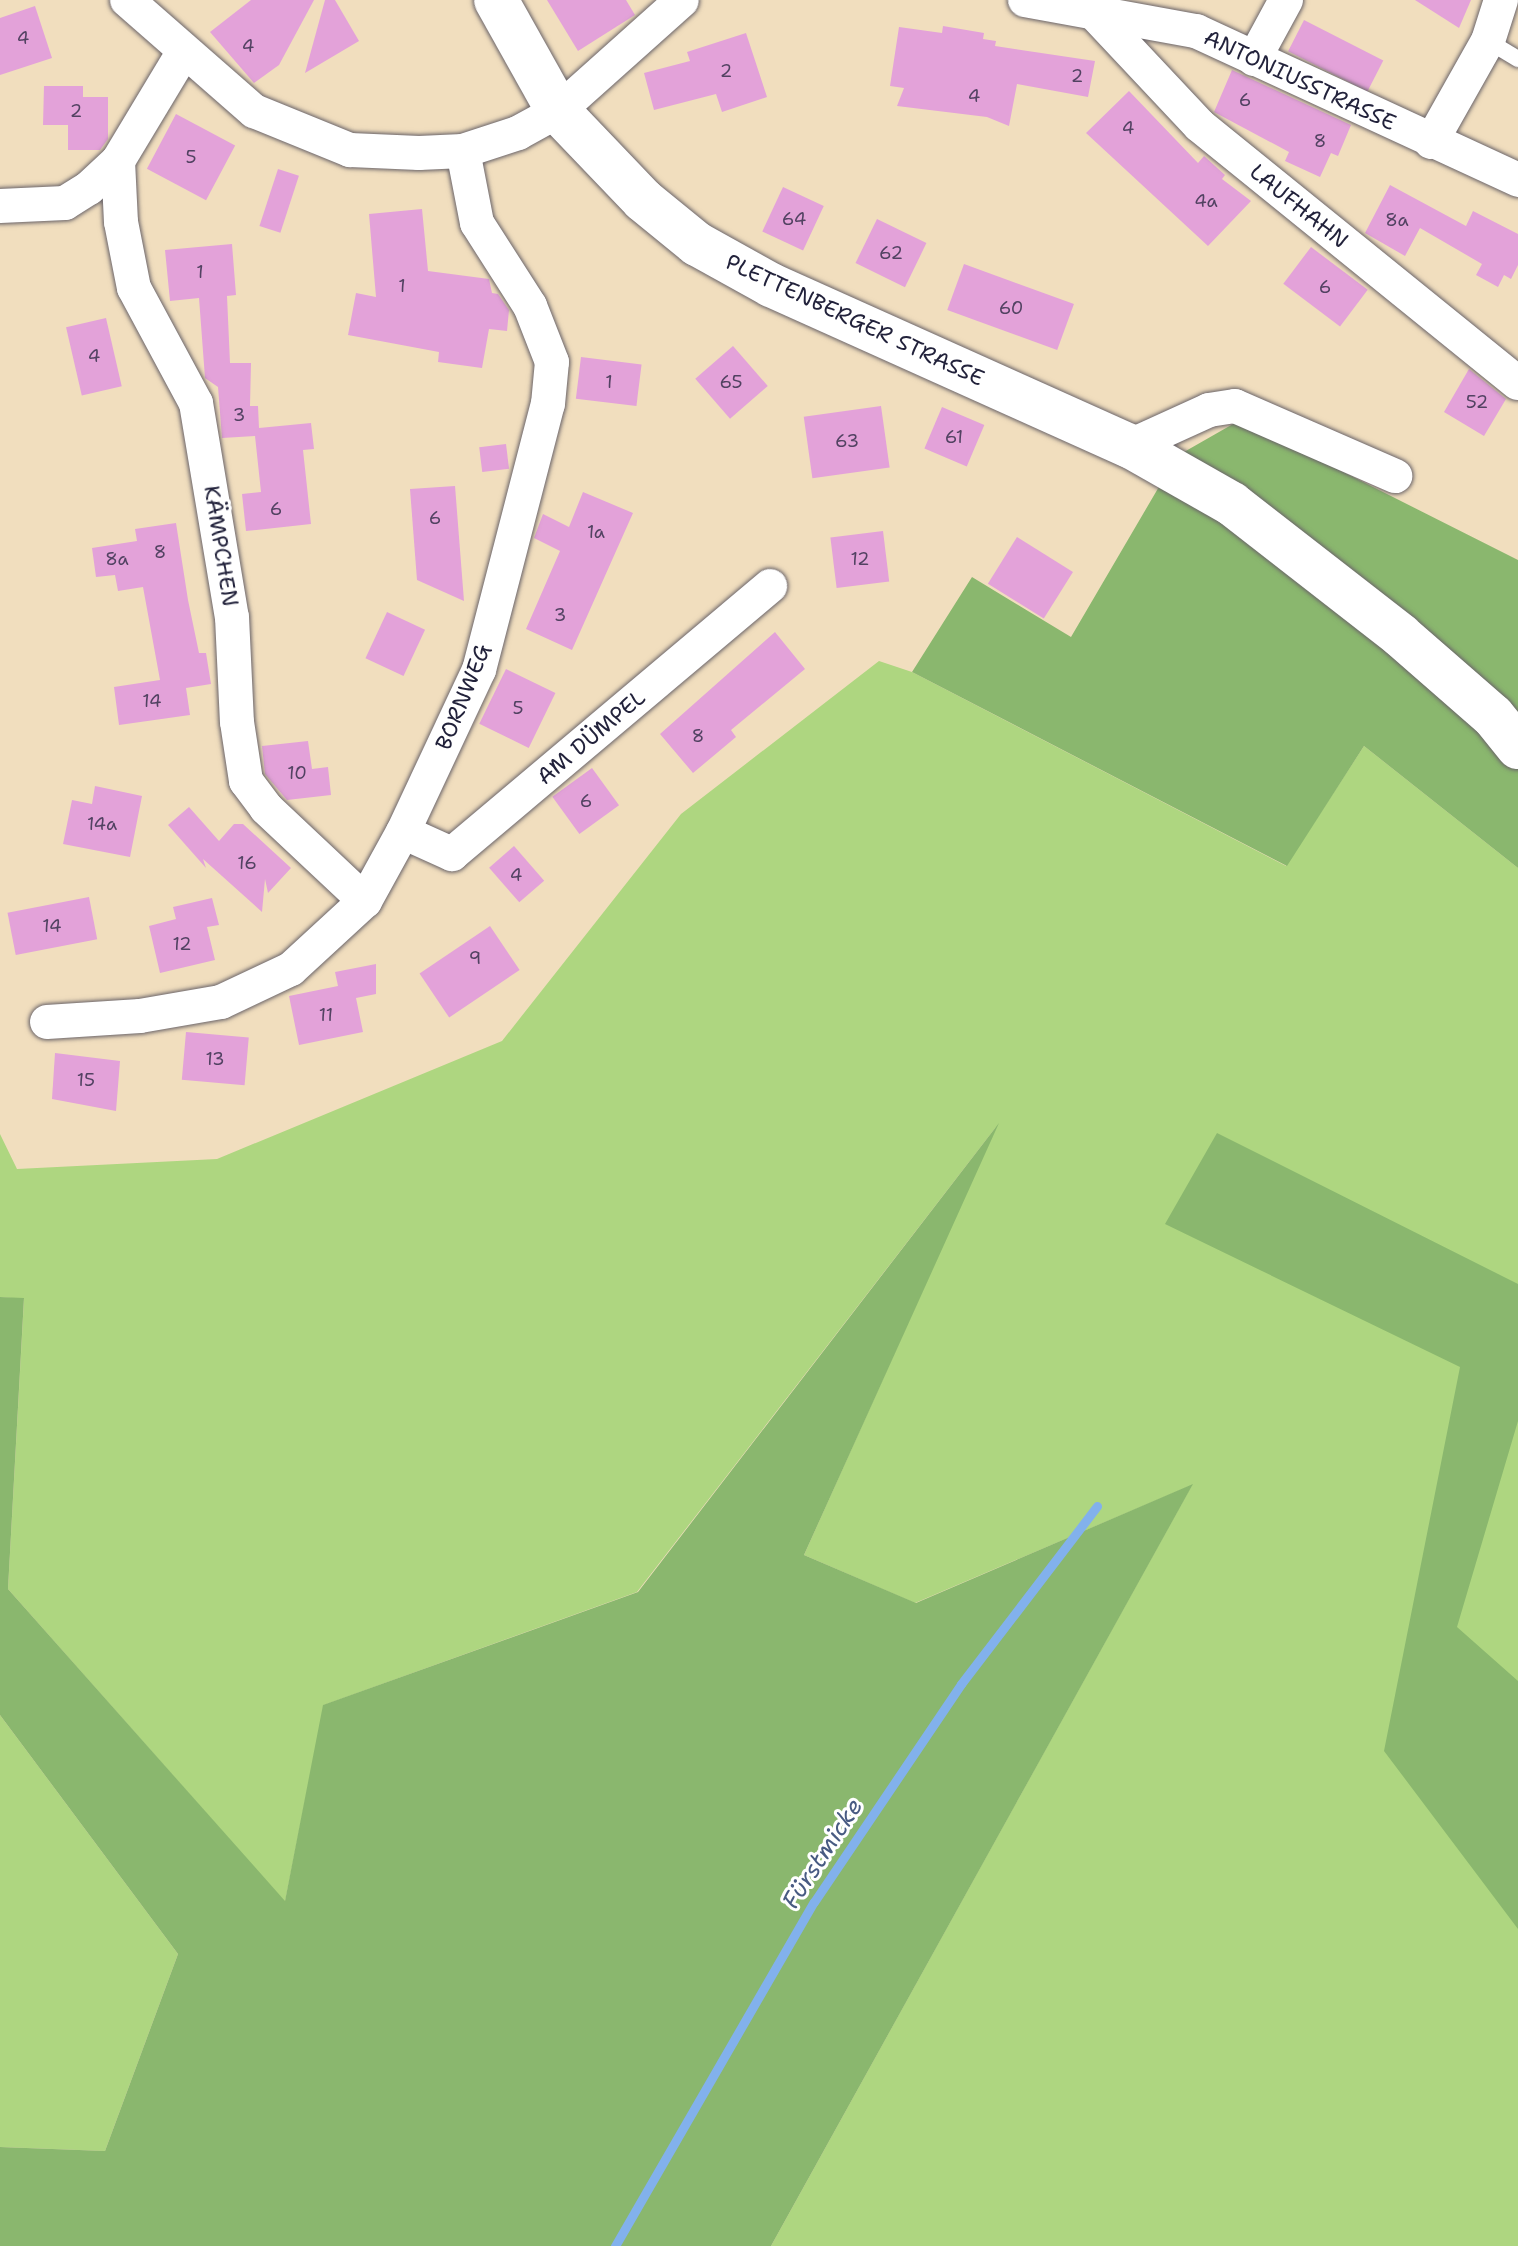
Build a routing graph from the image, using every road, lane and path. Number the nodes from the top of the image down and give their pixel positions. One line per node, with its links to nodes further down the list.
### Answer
1 (127, 0): 9 (street)
2 (496, 0): 12 (main road, PLETTENBERGER STRASSE)
3 (682, 0): 12 (street)
4 (1025, 0): 7 (street, ANTONIUSSTRASSE)
5 (1286, 0): 10 (street)
6 (1501, 0): 8 (street)
7 (1094, 13): 10 (street, ANTONIUSSTRASSE); 18 (street, LAUFHAHN)
8 (1488, 41): 11 (lane); 13 (street)
9 (184, 51): 14 (street); 15 (street)
10 (1254, 59): 13 (street, ANTONIUSSTRASSE)
11 (1518, 59)
12 (558, 111): 14 (street); 19 (main road, PLETTENBERGER STRASSE)
13 (1431, 142): 16 (street, ANTONIUSSTRASSE)
14 (463, 151): 23 (street, BORNWEG)
15 (118, 161): 17 (street); 24 (street, KÄMPCHEN)
16 (1518, 180)
17 (0, 205)
18 (1518, 383)
19 (1130, 446): 20 (street); 22 (main road, PLETTENBERGER STRASSE)
20 (1395, 476)
21 (770, 586): 23 (street, AM DÜMPEL)
22 (1518, 747)
23 (403, 832): 24 (street, BORNWEG)
24 (365, 901): 25 (street, BORNWEG)
25 (47, 1022)

